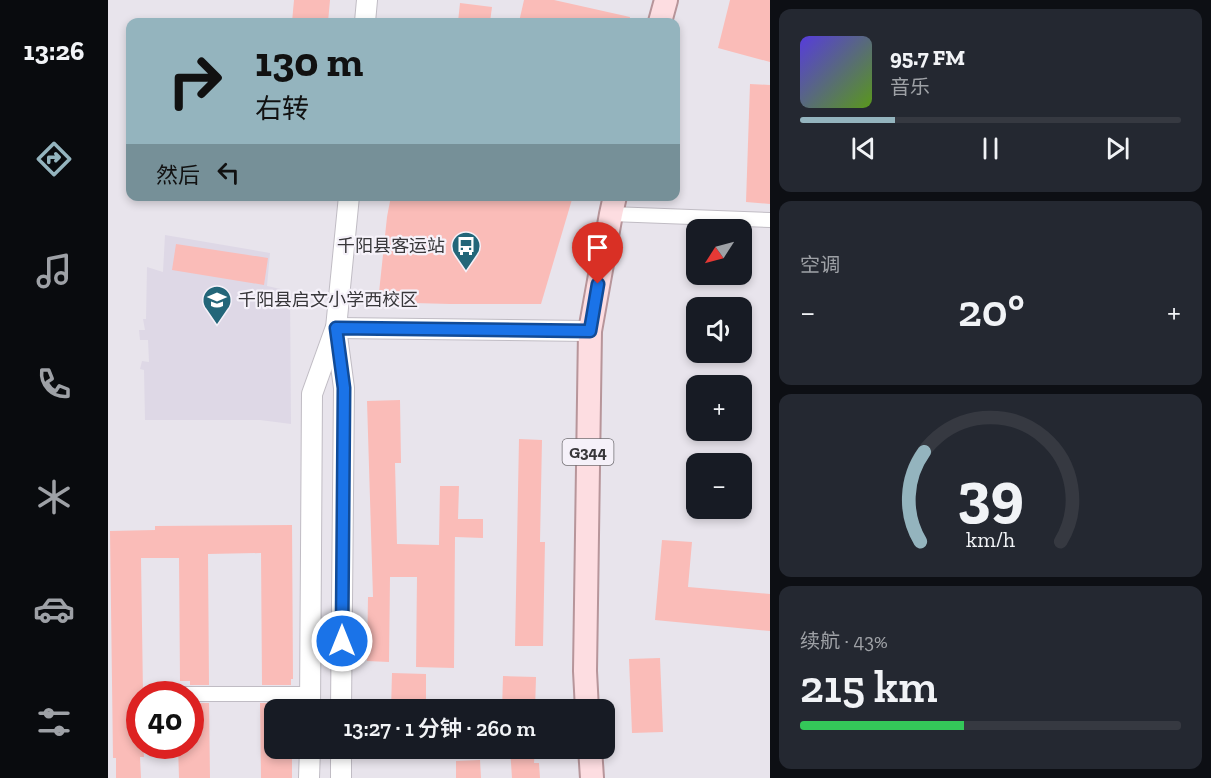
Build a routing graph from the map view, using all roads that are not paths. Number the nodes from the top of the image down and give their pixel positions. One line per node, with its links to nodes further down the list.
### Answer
1 (367, 0): 3 (street)
2 (666, 0): 4 (main road)
3 (365, 18)
4 (661, 18)
5 (349, 201): 8 (street)
6 (613, 205): 7 (street); 9 (main road, G344)
7 (770, 220)
8 (336, 328): 9 (street); 11 (street); 12 (street)
9 (590, 331): 13 (main road, G344)
10 (204, 696): 14 (street)
11 (310, 699)
12 (341, 699)
13 (587, 699)
14 (264, 700)
15 (309, 759): 18 (street)
16 (341, 759): 19 (street)
17 (591, 759): 20 (main road)
18 (309, 778)
19 (341, 778)
20 (592, 778)

